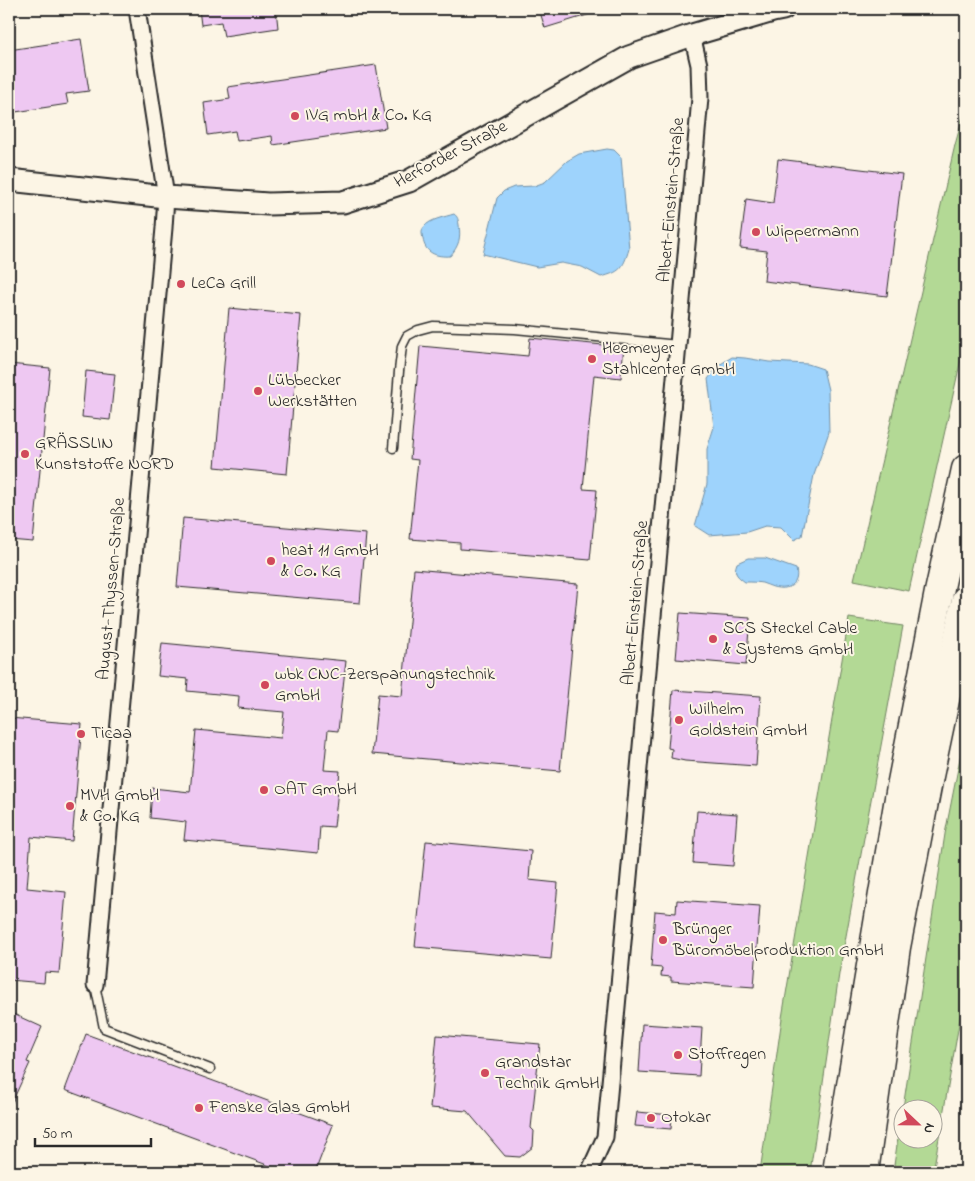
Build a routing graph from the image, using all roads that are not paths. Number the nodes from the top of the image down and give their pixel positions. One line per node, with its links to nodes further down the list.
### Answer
1 (136, 9): 5 (street, August-Thyssen-Straße)
2 (783, 9): 3 (street, Herforder Straße)
3 (692, 35): 5 (street, Herforder Straße); 6 (street, Albert-Einstein-Straße)
4 (9, 180): 5 (street, Herforder Straße)
5 (166, 197): 10 (street, August-Thyssen-Straße)
6 (678, 345): 7 (lane); 12 (street, Albert-Einstein-Straße)
7 (392, 448)
8 (966, 469): 13 (highway)
9 (966, 600): 14 (highway)
10 (95, 985): 11 (lane)
11 (210, 1069)
12 (589, 1172)
13 (838, 1172)
14 (864, 1172)

